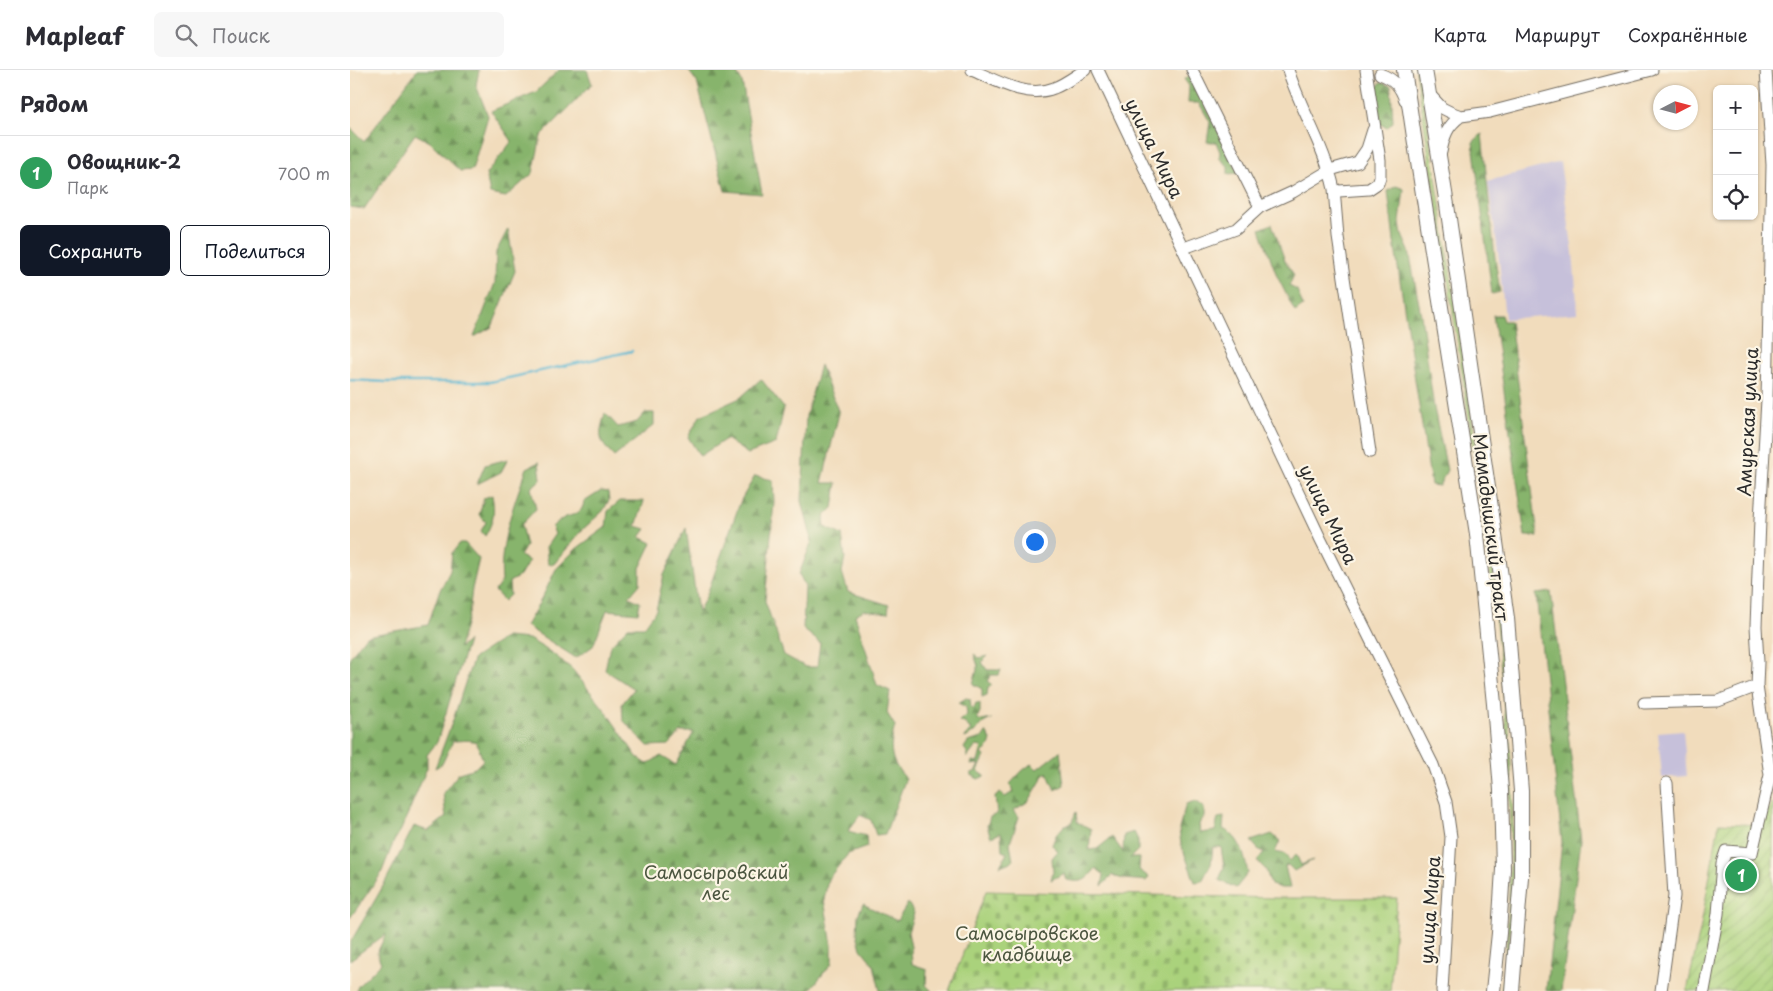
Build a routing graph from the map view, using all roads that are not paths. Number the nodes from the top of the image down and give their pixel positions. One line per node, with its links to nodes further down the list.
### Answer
1 (972, 70): 2 (street)
2 (1085, 70)
3 (1098, 70): 20 (street, улица Мира)
4 (1192, 70): 19 (street)
5 (1288, 70): 17 (street)
6 (1404, 70): 13 (main road, Мамадышский тракт)
7 (1425, 70): 12 (main road, Мамадышский тракт)
8 (1652, 70): 14 (street)
9 (1766, 70): 22 (street, Амурская улица)
10 (1383, 72): 11 (street); 13 (street)
11 (1367, 73): 15 (street)
12 (1429, 94): 14 (street); 16 (main road, Мамадышский тракт)
13 (1410, 113): 27 (main road, Мамадышский тракт)
14 (1460, 116): 16 (street)
15 (1374, 126): 17 (street); 18 (street)
16 (1440, 161): 28 (main road, Мамадышский тракт)
17 (1330, 170): 18 (street); 19 (street)
18 (1334, 189): 21 (street)
19 (1260, 207): 20 (street)
20 (1184, 248): 26 (street, улица Мира)
21 (1370, 452)
22 (1757, 686): 23 (street); 24 (street, Амурская улица)
23 (1644, 704)
24 (1772, 774): 30 (street)
25 (1667, 783): 29 (street)
26 (1442, 991)
27 (1493, 991)
28 (1512, 991)
29 (1661, 991)
30 (1704, 991)

